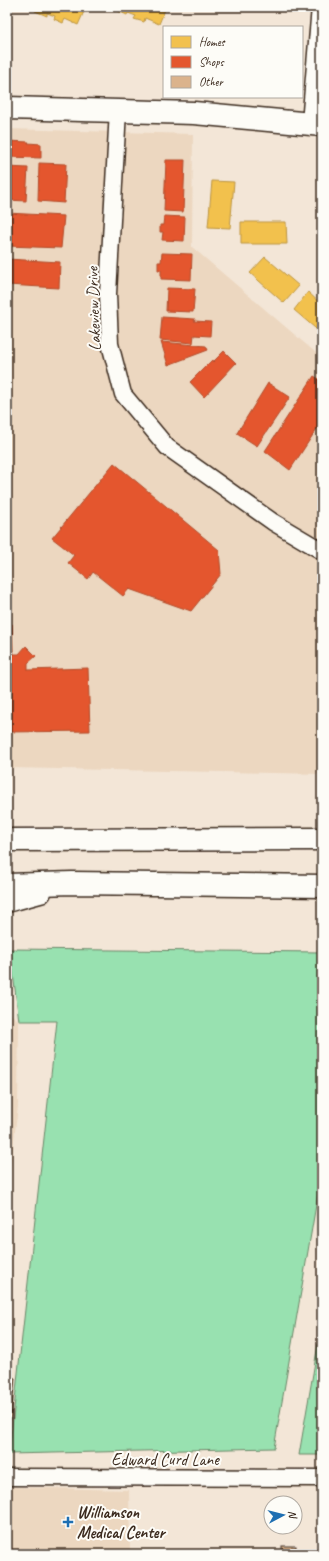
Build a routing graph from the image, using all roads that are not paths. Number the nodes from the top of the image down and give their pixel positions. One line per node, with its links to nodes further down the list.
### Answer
1 (320, 7): 4 (street)
2 (7, 108): 3 (main road)
3 (118, 110): 4 (main road); 5 (street, Lakeview Drive)
4 (316, 124)
5 (322, 551)
6 (322, 839): 7 (main road)
7 (7, 840)
8 (72, 883): 9 (main road); 10 (main road); 11 (main road)
9 (7, 885)
10 (322, 886)
11 (7, 901)
12 (7, 1477): 13 (street, Edward Curd Lane)
13 (322, 1478)

